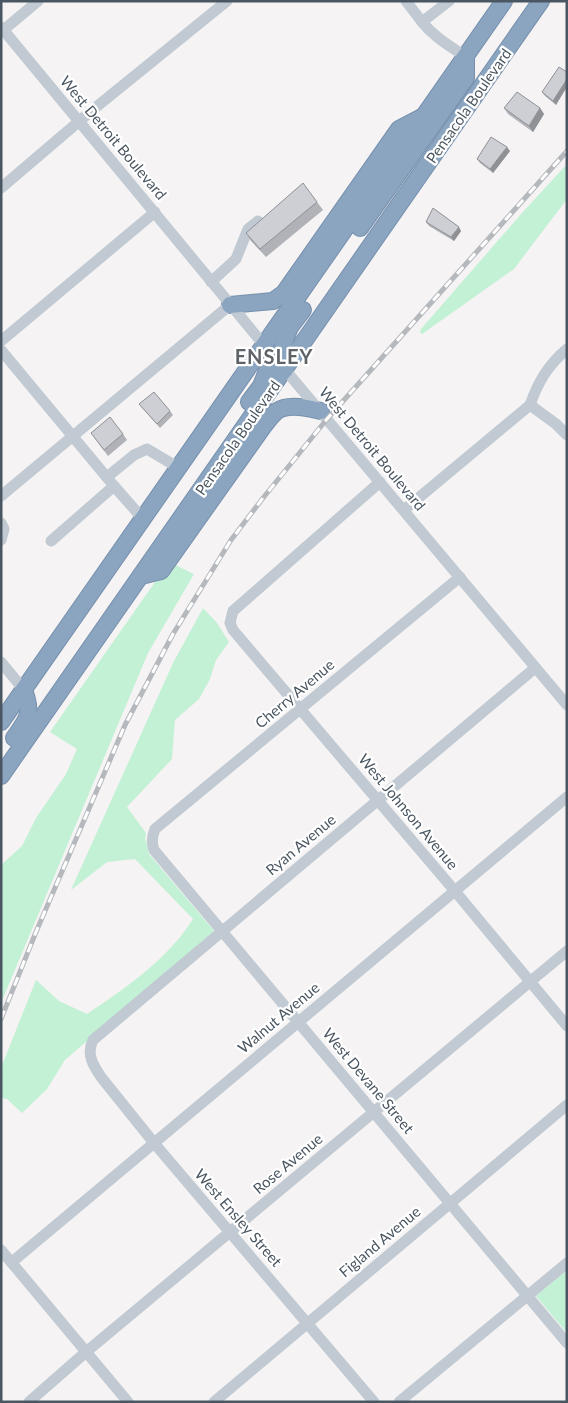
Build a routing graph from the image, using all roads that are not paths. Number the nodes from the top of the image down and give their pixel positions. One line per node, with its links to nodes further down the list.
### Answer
1 (38, 1): 8 (street)
2 (406, 1): 7 (street)
3 (449, 1): 7 (street)
4 (504, 1): 9 (highway, Pensacola Boulevard)
5 (541, 1): 21 (highway, Pensacola Boulevard)
6 (224, 2): 11 (street)
7 (422, 22): 9 (street)
8 (2, 30): 11 (street, West Detroit Boulevard)
9 (466, 57): 10 (highway, Pensacola Boulevard); 21 (highway)
10 (426, 115): 16 (highway); 18 (highway, Pensacola Boulevard)
11 (80, 121): 12 (street); 13 (street, West Detroit Boulevard)
12 (1, 188)
13 (155, 212): 15 (street, West Detroit Boulevard); 17 (street)
14 (258, 222): 15 (street)
15 (211, 282): 16 (street, West Detroit Boulevard)
16 (230, 305): 18 (street, West Detroit Boulevard); 25 (street)
17 (1, 342)
18 (264, 345): 21 (street, West Detroit Boulevard); 26 (highway, Pensacola Boulevard); 34 (highway)
19 (1, 350): 25 (street)
20 (567, 350): 22 (street)
21 (285, 370): 23 (street, West Detroit Boulevard); 34 (highway, Pensacola Boulevard)
22 (530, 405): 24 (street); 30 (street)
23 (321, 412): 28 (street, West Detroit Boulevard); 36 (highway)
24 (567, 435)
25 (72, 436): 27 (street); 29 (street)
26 (179, 468): 27 (street); 31 (highway, Pensacola Boulevard)
27 (111, 482): 31 (street); 35 (street)
28 (380, 482): 30 (street, West Detroit Boulevard); 42 (street, West Johnson Avenue)
29 (1, 496)
30 (404, 510): 37 (street, West Detroit Boulevard)
31 (143, 519): 40 (highway, Pensacola Boulevard)
32 (1, 523): 33 (street)
33 (1, 540)
34 (167, 540): 36 (highway, Pensacola Boulevard)
35 (51, 541)
36 (141, 576): 45 (highway, Pensacola Boulevard)
37 (460, 578): 39 (street, West Detroit Boulevard); 42 (street, Cherry Avenue)
38 (1, 662): 40 (street)
39 (536, 668): 41 (street, West Detroit Boulevard); 47 (street, Ryan Avenue)
40 (24, 690): 43 (highway, Pensacola Boulevard); 44 (highway)
41 (567, 705)
42 (301, 709): 47 (street, West Johnson Avenue); 48 (street, Cherry Avenue)
43 (1, 722)
44 (1, 757)
45 (1, 776)
46 (567, 797): 49 (street, Walnut Avenue)
47 (378, 800): 49 (street, West Johnson Avenue); 50 (street, Ryan Avenue)
48 (152, 836): 50 (street, West Devane Street)
49 (454, 890): 52 (street, West Johnson Avenue); 53 (street, Walnut Avenue)
50 (222, 931): 53 (street, West Devane Street); 55 (street, Ryan Avenue)
51 (567, 951): 52 (street, Rose Avenue)
52 (530, 981): 54 (street, West Johnson Avenue); 57 (street, Rose Avenue)
53 (299, 1021): 57 (street, West Devane Street); 58 (street, Walnut Avenue)
54 (567, 1026)
55 (90, 1049): 58 (street, West Ensley Street)
56 (567, 1106): 59 (street, Figland Avenue)
57 (374, 1112): 59 (street, West Devane Street); 60 (street, Rose Avenue)
58 (154, 1143): 60 (street, West Ensley Street); 62 (street, Walnut Avenue)
59 (450, 1203): 64 (street, West Devane Street); 65 (street, Figland Avenue)
60 (230, 1232): 65 (street, West Ensley Street); 67 (street, Rose Avenue)
61 (1, 1250): 62 (street)
62 (12, 1262): 67 (street)
63 (567, 1263): 64 (street)
64 (528, 1295): 66 (street, West Devane Street); 72 (street)
65 (308, 1322): 70 (street, Figland Avenue); 71 (street, West Ensley Street)
66 (567, 1343)
67 (86, 1352): 68 (street, Rose Avenue); 69 (street)
68 (29, 1402)
69 (128, 1402)
70 (214, 1402)
71 (374, 1402)
72 (399, 1402)

